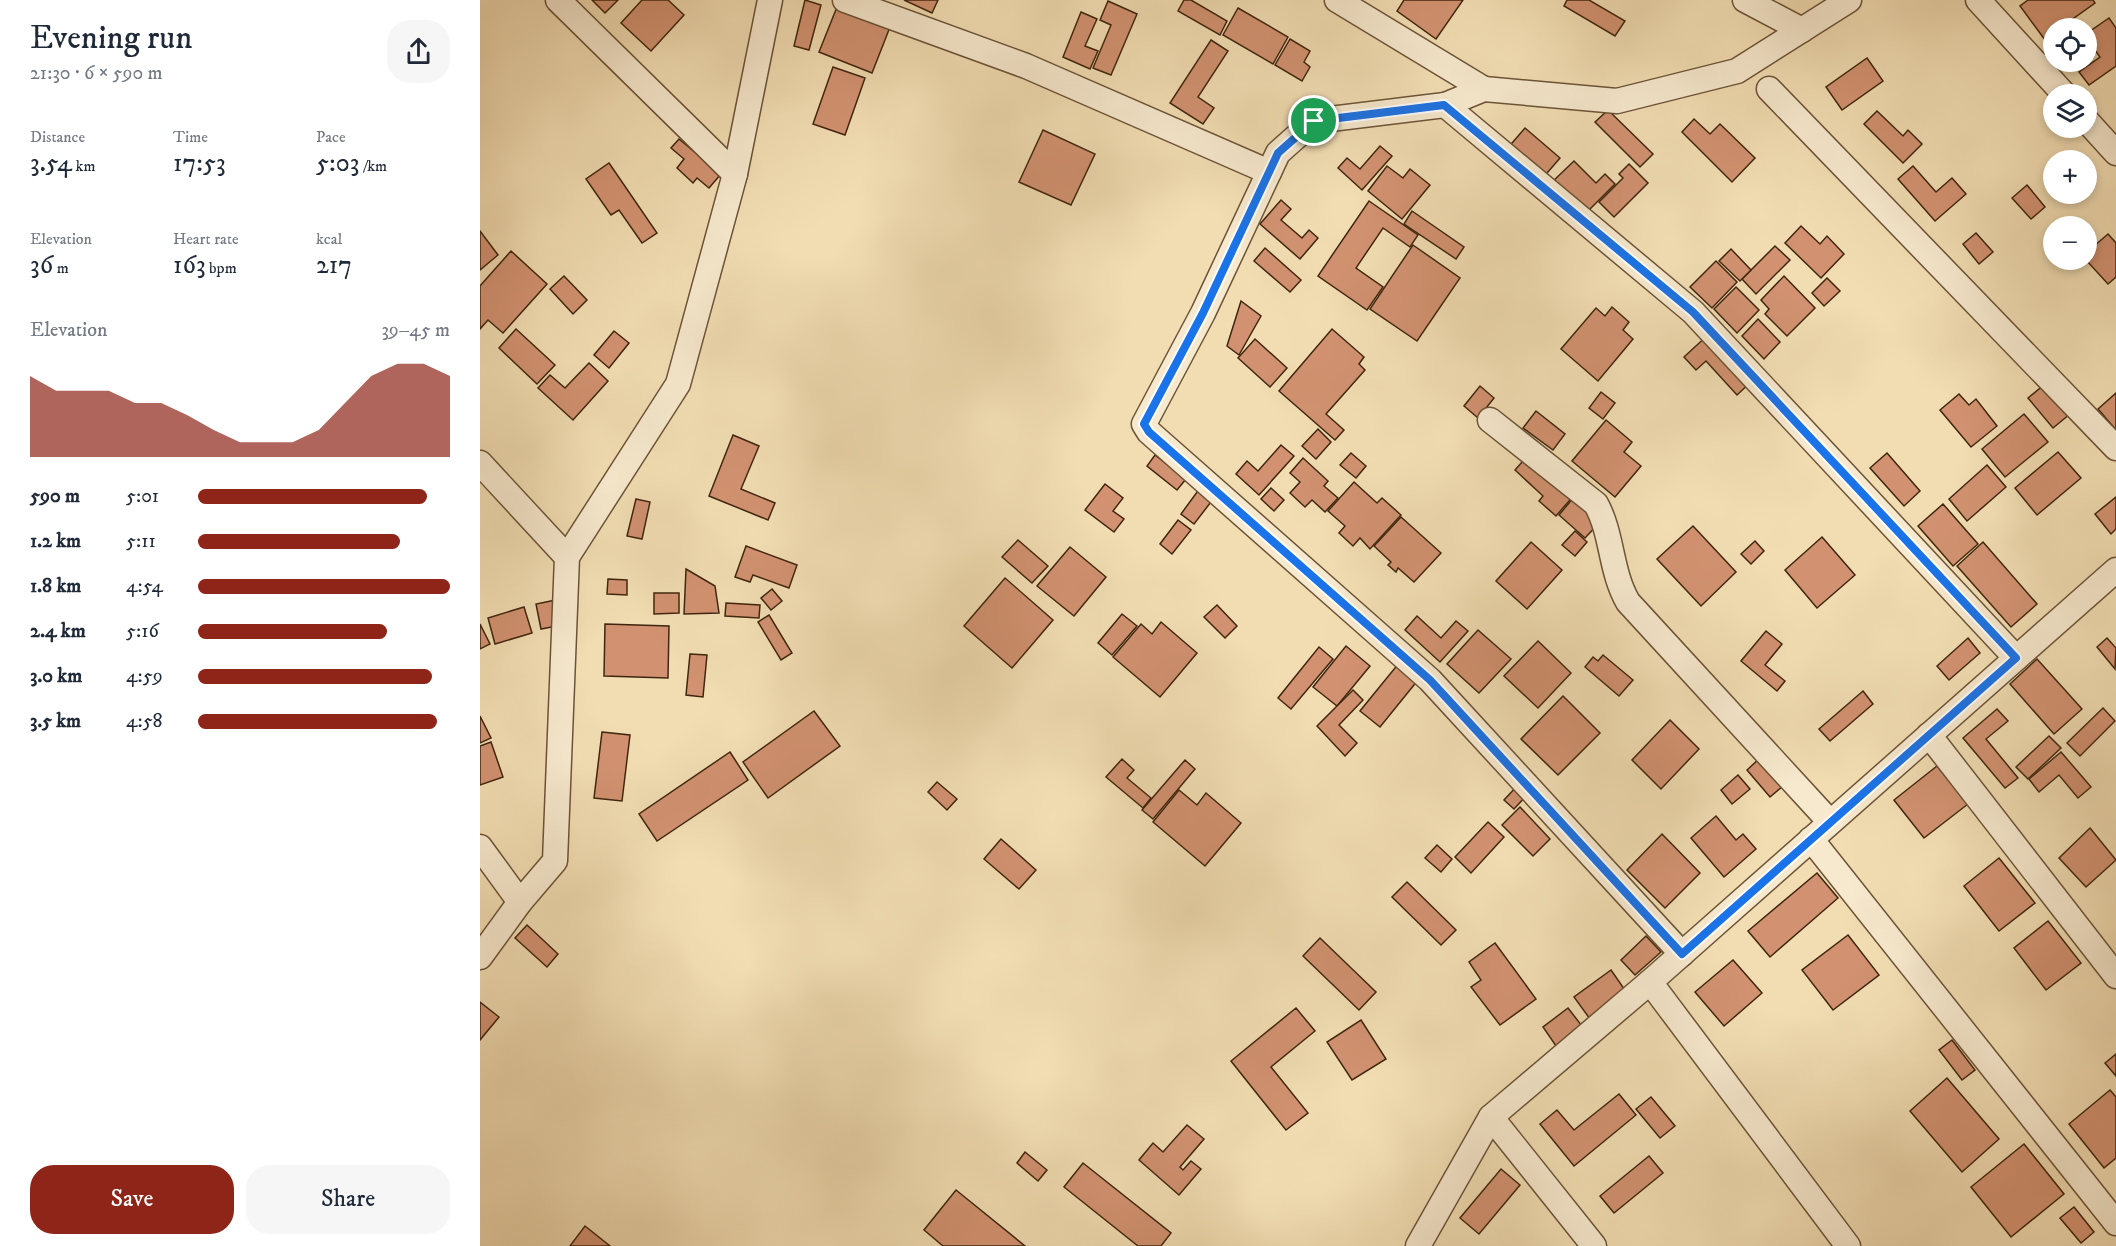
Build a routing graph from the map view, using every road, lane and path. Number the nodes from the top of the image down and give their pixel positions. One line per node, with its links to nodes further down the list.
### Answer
1 (558, 0): 16 (street)
2 (771, 0): 16 (street)
3 (845, 0): 15 (street)
4 (1337, 0): 10 (street)
5 (1745, 0): 8 (street)
6 (1849, 0): 8 (street)
7 (1978, 0): 9 (street)
8 (1802, 30): 10 (street)
9 (2055, 84)
10 (1485, 89): 12 (street)
11 (1769, 89): 18 (street)
12 (1444, 105): 15 (street); 22 (street)
13 (2097, 132): 14 (street)
14 (2116, 153)
15 (1269, 172): 28 (street)
16 (735, 174): 20 (street)
17 (1490, 420): 24 (street)
18 (2116, 448)
19 (480, 463): 20 (street)
20 (567, 557): 27 (street)
21 (2116, 570): 22 (street)
22 (2016, 658): 23 (street)
23 (1929, 735): 24 (street); 30 (street)
24 (1830, 822): 25 (street)
25 (1811, 839): 28 (street); 33 (street)
26 (480, 847): 27 (street)
27 (520, 902): 29 (street)
28 (1682, 954): 31 (street)
29 (480, 957)
30 (2116, 976)
31 (1650, 982): 32 (street); 36 (street)
32 (1491, 1117): 34 (street); 35 (street)
33 (2116, 1224)
34 (1418, 1246)
35 (1594, 1246)
36 (1848, 1246)

